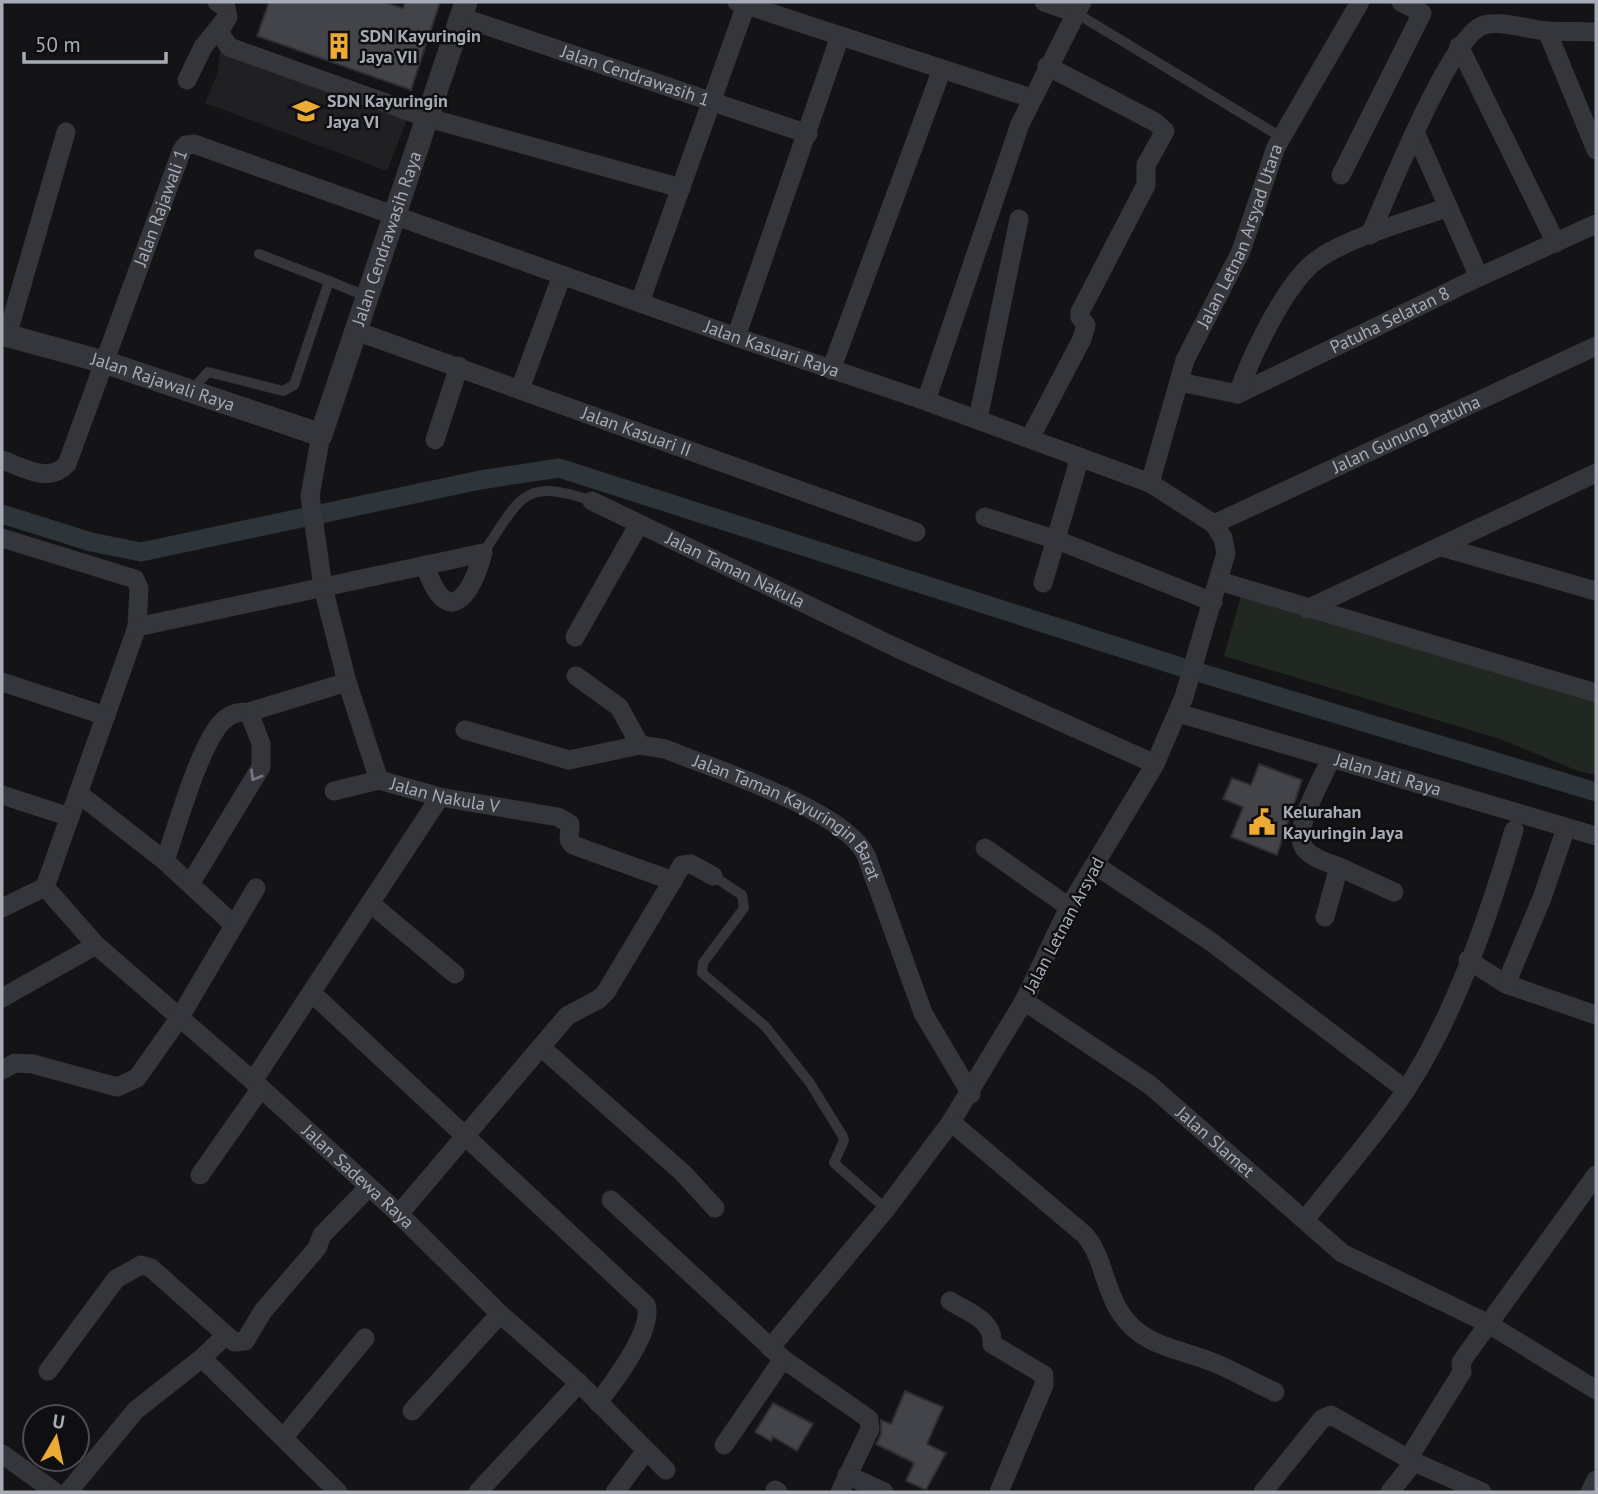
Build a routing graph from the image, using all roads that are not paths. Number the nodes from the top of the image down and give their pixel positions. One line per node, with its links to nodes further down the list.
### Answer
1 (1044, 2): 6 (street)
2 (1360, 2): 21 (street, Jalan Letnan Arsyad Utara)
3 (1401, 2): 23 (street)
4 (743, 3): 10 (street); 16 (street)
5 (226, 7): 14 (street); 17 (street)
6 (1079, 7): 12 (street); 21 (lane)
7 (464, 9): 16 (street, Jalan Cendrawasih 1); 17 (street, Jalan Cendrawasih Raya)
8 (1547, 31): 9 (street); 11 (street); 22 (street)
9 (1596, 32)
10 (840, 36): 13 (street); 20 (street)
11 (1459, 46): 19 (street); 30 (street)
12 (1047, 66): 15 (street); 51 (street)
13 (942, 69): 15 (street); 43 (street)
14 (187, 80)
15 (1031, 98): 48 (street)
16 (713, 101): 20 (street, Jalan Cendrawasih 1); 24 (street)
17 (425, 117): 24 (street); 26 (street, Jalan Cendrawasih Raya)
18 (66, 132): 38 (street)
19 (1415, 132): 25 (street); 29 (street)
20 (808, 134): 39 (street)
21 (1281, 138): 44 (street, Jalan Letnan Arsyad Utara)
22 (1596, 150)
23 (1340, 175)
24 (681, 188): 36 (street)
25 (1448, 207): 29 (street); 33 (street)
26 (396, 214): 32 (street, Jalan Kasuari Raya); 35 (street, Jalan Cendrawasih Raya); 41 (street, Jalan Rajawali 1)
27 (1019, 219): 49 (street)
28 (1596, 224): 30 (street, Patuha Selatan 8)
29 (1370, 235): 47 (street)
30 (1556, 243): 33 (street, Patuha Selatan 8)
31 (259, 254): 34 (lane)
32 (562, 275): 36 (street, Jalan Kasuari Raya); 45 (street)
33 (1479, 277): 47 (street, Patuha Selatan 8)
34 (329, 281): 35 (lane); 46 (lane)
35 (368, 297): 37 (street, Jalan Cendrawasih Raya)
36 (640, 302): 39 (street, Jalan Kasuari Raya)
37 (356, 331): 42 (street, Jalan Kasuari II); 50 (street, Jalan Cendrawasih Raya)
38 (5, 335): 41 (street, Jalan Rajawali Raya)
39 (736, 337): 43 (street, Jalan Kasuari Raya)
40 (1596, 346): 60 (street, Jalan Gunung Patuha)
41 (104, 362): 46 (street, Jalan Rajawali Raya); 54 (street)
42 (459, 366): 45 (street, Jalan Kasuari II); 52 (street)
43 (831, 370): 48 (street, Jalan Kasuari Raya)
44 (1179, 382): 47 (street); 56 (street, Jalan Letnan Arsyad Utara)
45 (520, 389): 61 (street, Jalan Kasuari II)
46 (190, 391): 50 (street, Jalan Rajawali Raya)
47 (1238, 394)
48 (926, 401): 49 (street, Jalan Kasuari Raya)
49 (978, 419): 51 (street, Jalan Kasuari Raya)
50 (321, 435): 70 (street, Jalan Nakula V)
51 (1030, 438): 53 (street, Jalan Kasuari Raya)
52 (435, 440)
53 (1080, 457): 56 (street, Jalan Kasuari Raya); 63 (street)
54 (2, 460)
55 (1596, 473): 64 (street)
56 (1150, 483): 60 (street)
57 (592, 501): 59 (street, Jalan Taman Nakula); 65 (lane, Jalan Taman Nakula)
58 (985, 517): 63 (street)
59 (639, 524): 74 (street); 85 (street, Jalan Taman Nakula)
60 (1214, 524): 67 (street, Jalan Letnan Arsyad)
61 (916, 532)
62 (2, 538): 73 (street)
63 (1057, 540): 68 (street); 71 (street)
64 (1442, 547): 69 (street); 72 (street)
65 (483, 554): 66 (street); 66 (street)
66 (425, 565): 70 (street)
67 (1219, 581): 71 (street, Jalan Letnan Arsyad); 72 (street)
68 (1043, 583)
69 (1592, 586)
70 (323, 587): 73 (street); 77 (street, Jalan Nakula V)
71 (1213, 602): 79 (street, Jalan Letnan Arsyad)
72 (1307, 609): 78 (street)
73 (137, 627): 81 (street)
74 (575, 637)
75 (576, 676): 83 (street)
76 (2, 682): 81 (street)
77 (347, 682): 80 (street); 86 (street, Jalan Nakula V)
78 (1596, 693)
79 (1181, 705): 84 (street, Jalan Jati Raya); 85 (street, Jalan Letnan Arsyad)
80 (249, 712): 96 (street); 101 (street, one-way to 101)
81 (106, 716): 88 (street)
82 (465, 730): 83 (street, Jalan Taman Kayuringin Barat)
83 (640, 745): 123 (street, Jalan Taman Kayuringin Barat)
84 (1331, 759): 92 (street, Jalan Jati Raya); 98 (street)
85 (1155, 764): 97 (street, Jalan Letnan Arsyad)
86 (379, 780): 87 (street); 90 (street, Jalan Nakula V)
87 (334, 791)
88 (79, 793): 91 (street); 96 (street)
89 (2, 795): 91 (street)
90 (440, 797): 100 (street, Jalan Nakula V); 105 (street)
91 (70, 817): 102 (street)
92 (1566, 828): 94 (street, Jalan Jati Raya); 113 (street)
93 (1514, 830): 111 (street)
94 (1596, 836)
95 (985, 848): 106 (street)
96 (165, 861): 101 (street)
97 (1095, 865): 106 (street, Jalan Letnan Arsyad); 122 (street)
98 (1339, 867): 104 (street); 108 (street)
99 (713, 876): 100 (street); 131 (lane)
100 (673, 881): 119 (street)
101 (190, 884): 109 (street)
102 (45, 887): 107 (street); 110 (street, Jalan Sadewa Raya)
103 (256, 888): 109 (street)
104 (1394, 892)
105 (370, 903): 112 (street); 114 (street)
106 (1069, 907): 116 (street, Jalan Letnan Arsyad)
107 (2, 908)
108 (1325, 917)
109 (234, 925): 118 (street)
110 (96, 945): 115 (street); 118 (street, Jalan Sadewa Raya)
111 (1468, 960): 113 (street); 122 (street)
112 (455, 974)
113 (1506, 984): 117 (street)
114 (313, 994): 121 (street); 125 (street)
115 (2, 998)
116 (1024, 1001): 123 (street, Jalan Letnan Arsyad); 133 (street, Jalan Slamet)
117 (1596, 1015)
118 (180, 1017): 120 (street); 121 (street, Jalan Sadewa Raya)
119 (542, 1048): 125 (street); 130 (street)
120 (2, 1070)
121 (257, 1084): 126 (street); 128 (street, Jalan Sadewa Raya)
122 (1406, 1090): 133 (street)
123 (971, 1094): 124 (street, Jalan Letnan Arsyad)
124 (951, 1122): 131 (street, Jalan Letnan Arsyad); 144 (street)
125 (467, 1136): 132 (street); 145 (street)
126 (200, 1175)
127 (1596, 1175): 136 (street)
128 (369, 1187): 132 (street, Jalan Sadewa Raya); 137 (street)
129 (611, 1200): 139 (street)
130 (715, 1208)
131 (886, 1209): 139 (street, Jalan Letnan Arsyad)
132 (399, 1214): 135 (street, Jalan Sadewa Raya)
133 (1305, 1220): 136 (street, Jalan Slamet)
134 (950, 1301): 161 (street)
135 (499, 1314): 142 (street, Jalan Sadewa Raya); 146 (street)
136 (1487, 1323): 143 (street, Jalan Slamet); 151 (street)
137 (226, 1335): 140 (street); 141 (street)
138 (365, 1338): 147 (street)
139 (776, 1353): 148 (street, Jalan Letnan Arsyad); 154 (street)
140 (202, 1358): 147 (street); 156 (street)
141 (48, 1371)
142 (579, 1383): 145 (street, Jalan Sadewa Raya); 158 (street)
143 (1596, 1390)
144 (1275, 1392)
145 (598, 1403): 149 (street, Jalan Sadewa Raya)
146 (412, 1411)
147 (284, 1437): 157 (street)
148 (724, 1445)
149 (645, 1452): 152 (street, Jalan Sadewa Raya); 159 (street)
150 (2, 1454): 155 (street)
151 (1411, 1461): 162 (street); 163 (street); 164 (street)
152 (666, 1470)
153 (1596, 1480): 165 (street)
154 (844, 1484): 160 (street)
155 (55, 1492)
156 (68, 1492)
157 (338, 1492)
158 (478, 1492)
159 (615, 1492)
160 (884, 1492)
161 (999, 1492)
162 (1263, 1492)
163 (1390, 1492)
164 (1482, 1492)
165 (1590, 1492)

